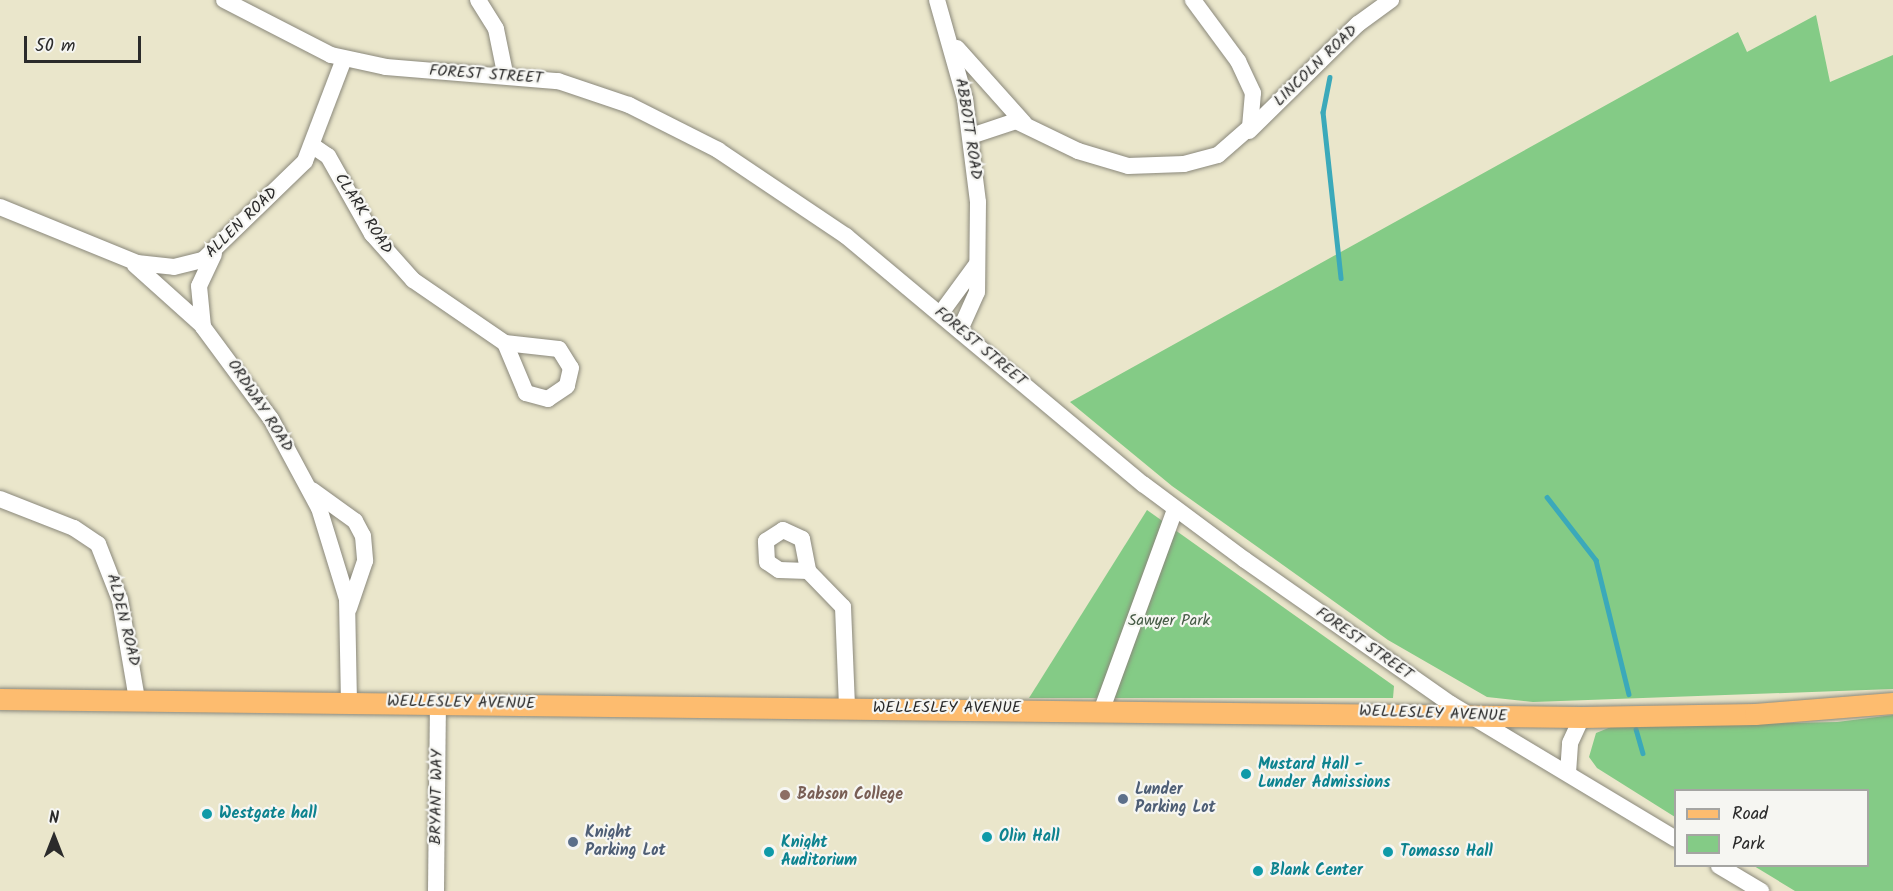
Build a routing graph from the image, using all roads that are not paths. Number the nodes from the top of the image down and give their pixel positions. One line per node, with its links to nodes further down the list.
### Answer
1 (224, 0): 7 (street, FOREST STREET)
2 (478, 0): 8 (street)
3 (937, 0): 6 (street, ABBOTT ROAD)
4 (1193, 0): 11 (street)
5 (1391, 0): 11 (street, LINCOLN ROAD)
6 (946, 27): 9 (street, LINCOLN ROAD); 10 (street, ABBOTT ROAD)
7 (344, 59): 8 (street, FOREST STREET); 12 (street, ALLEN ROAD)
8 (505, 73): 17 (street, FOREST STREET)
9 (1024, 123): 10 (street); 11 (street, LINCOLN ROAD)
10 (971, 136): 16 (street, ABBOTT ROAD)
11 (1244, 136)
12 (313, 146): 14 (street, ALLEN ROAD); 20 (street, CLARK ROAD)
13 (0, 207): 15 (street, ALLEN ROAD)
14 (214, 254): 15 (street, ALLEN ROAD); 18 (street)
15 (126, 259): 18 (street, ORDWAY ROAD)
16 (978, 261): 17 (street); 19 (street, ABBOTT ROAD)
17 (941, 314): 19 (street, FOREST STREET)
18 (203, 327): 21 (street, ORDWAY ROAD)
19 (960, 330): 23 (street, FOREST STREET)
20 (505, 344)
21 (311, 490): 25 (street, ORDWAY ROAD); 25 (street, ORDWAY ROAD)
22 (0, 499): 27 (street, ALDEN ROAD)
23 (1175, 509): 32 (street); 33 (street, FOREST STREET)
24 (808, 571): 31 (street)
25 (348, 612): 28 (street, ORDWAY ROAD)
26 (0, 699): 27 (main road, WELLESLEY AVENUE)
27 (137, 699): 28 (main road, WELLESLEY AVENUE)
28 (349, 700): 29 (main road, WELLESLEY AVENUE)
29 (438, 702): 31 (main road, WELLESLEY AVENUE); 38 (street, BRYANT WAY)
30 (1893, 703): 34 (main road, WELLESLEY AVENUE)
31 (847, 708): 32 (main road, WELLESLEY AVENUE)
32 (1102, 710): 33 (main road, WELLESLEY AVENUE)
33 (1465, 713): 34 (main road, WELLESLEY AVENUE); 35 (street, FOREST STREET)
34 (1582, 717): 35 (street)
35 (1568, 773): 36 (street, FOREST STREET)
36 (1674, 838)
37 (1721, 867): 39 (street)
38 (436, 891)
39 (1761, 891)

